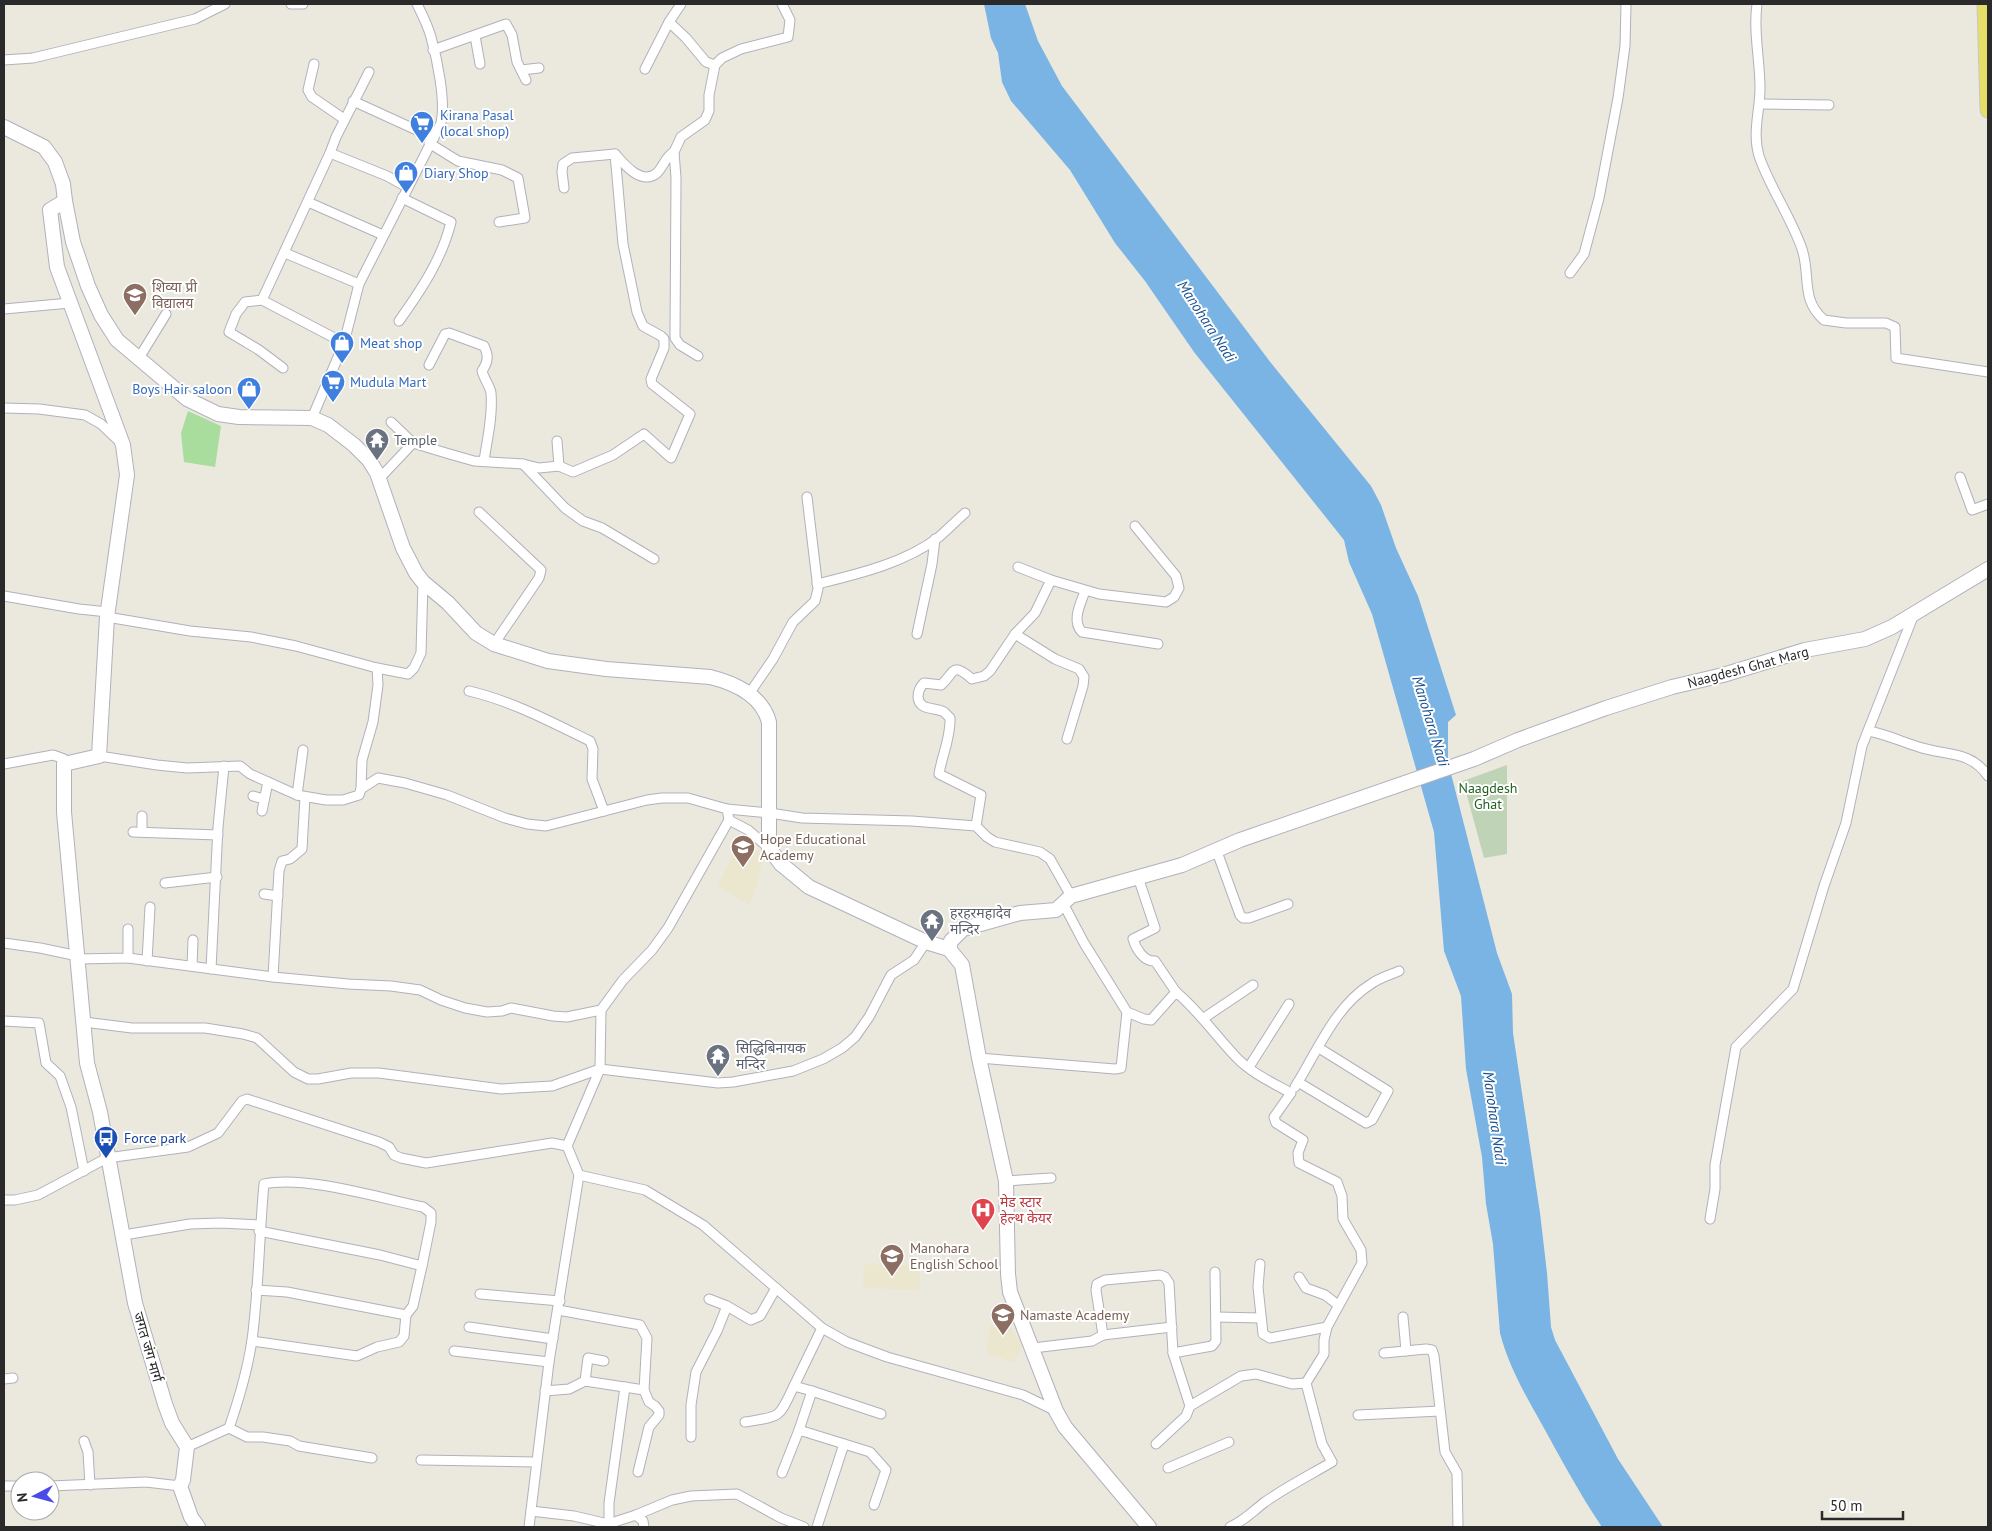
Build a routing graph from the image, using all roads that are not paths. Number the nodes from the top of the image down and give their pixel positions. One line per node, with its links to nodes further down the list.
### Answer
1 (225, 4): 13 (street)
2 (291, 4): 3 (street)
3 (303, 4)
4 (417, 4): 12 (street)
5 (681, 4): 10 (street)
6 (782, 4): 16 (street)
7 (1626, 4): 40 (street)
8 (1757, 4): 23 (street)
9 (1985, 4): 25 (main road)
10 (669, 22): 16 (street); 18 (street)
11 (475, 36): 12 (street); 15 (street); 19 (street)
12 (433, 50): 28 (street)
13 (4, 60)
14 (314, 64): 26 (street)
15 (480, 64)
16 (716, 65): 29 (street)
17 (539, 68): 19 (street)
18 (646, 69)
19 (521, 70): 21 (street)
20 (369, 72): 22 (street)
21 (526, 80)
22 (353, 101): 26 (street); 28 (street)
23 (1760, 104): 24 (street); 54 (street)
24 (1829, 105)
25 (1988, 110)
26 (344, 119): 30 (street)
27 (4, 127): 35 (street)
28 (431, 140): 32 (street); 37 (street)
29 (674, 152): 31 (street); 47 (street)
30 (330, 153): 32 (street); 36 (street)
31 (615, 154): 33 (street); 48 (street)
32 (407, 187): 34 (street)
33 (564, 188)
34 (402, 198): 38 (street); 46 (street)
35 (64, 201): 43 (street); 51 (street)
36 (308, 202): 38 (street); 39 (street)
37 (499, 222)
38 (384, 235): 41 (street)
39 (285, 253): 41 (street); 42 (street)
40 (1570, 273)
41 (359, 284): 49 (street)
42 (262, 300): 49 (street); 53 (street)
43 (70, 303): 44 (street); 60 (street)
44 (4, 309)
45 (166, 314): 51 (street)
46 (400, 322)
47 (675, 338): 48 (street); 50 (street)
48 (664, 340): 63 (street)
49 (344, 343): 56 (street)
50 (698, 356)
51 (139, 358): 56 (street)
52 (429, 365): 61 (street)
53 (283, 368)
54 (1988, 372)
55 (4, 408): 60 (street)
56 (312, 418): 65 (street)
57 (391, 422): 59 (street)
58 (557, 441): 63 (street)
59 (413, 443): 61 (street); 65 (street)
60 (123, 445): 80 (street)
61 (484, 461): 62 (street)
62 (523, 464): 63 (street); 72 (street)
63 (559, 466)
64 (1960, 477): 67 (street)
65 (379, 479): 76 (street)
66 (807, 497): 77 (street)
67 (1988, 504)
68 (479, 512): 84 (street)
69 (965, 513): 71 (street)
70 (1135, 526): 78 (street)
71 (935, 539): 77 (street); 82 (street)
72 (654, 559)
73 (1018, 567): 75 (street)
74 (1988, 569): 81 (street, Naagdesh Ghat Marg)
75 (1051, 580): 78 (street); 83 (street)
76 (422, 582): 84 (street); 86 (street)
77 (818, 584): 88 (street)
78 (1085, 591): 85 (street)
79 (4, 596): 80 (street)
80 (107, 614): 86 (street); 92 (street)
81 (1914, 614): 89 (street); 111 (street, Naagdesh Ghat Marg)
82 (917, 634)
83 (1015, 634): 90 (street); 108 (street)
84 (494, 644): 88 (street)
85 (1158, 644)
86 (377, 668): 98 (street)
87 (470, 691): 104 (street)
88 (749, 694): 105 (street)
89 (1868, 731): 96 (street); 153 (street)
90 (1067, 739)
91 (303, 750): 100 (street)
92 (99, 756): 94 (street); 95 (street)
93 (4, 764): 94 (street)
94 (64, 764): 125 (street, जगत जंग मार्ग)
95 (224, 766): 97 (street); 109 (street)
96 (1988, 776)
97 (268, 782): 100 (street); 101 (street)
98 (361, 789): 100 (street); 104 (street)
99 (253, 796): 101 (street)
100 (301, 796): 116 (street)
101 (264, 799): 103 (street)
102 (727, 809): 104 (street); 105 (street); 107 (street)
103 (262, 811)
104 (604, 811)
105 (770, 813): 108 (street); 110 (street)
106 (142, 816): 109 (street)
107 (729, 820): 110 (street); 135 (street)
108 (976, 826): 117 (street)
109 (218, 835): 112 (street)
110 (769, 848): 122 (street)
111 (1216, 849): 113 (street, Naagdesh Ghat Marg); 118 (street)
112 (217, 877): 114 (street); 129 (street)
113 (1138, 877): 117 (street, Naagdesh Ghat Marg); 133 (street)
114 (165, 883)
115 (264, 894): 116 (street)
116 (278, 896): 131 (street)
117 (1067, 900): 124 (street, Naagdesh Ghat Marg); 136 (street)
118 (1288, 904)
119 (150, 906): 127 (street)
120 (128, 929): 126 (street)
121 (193, 940): 128 (street)
122 (926, 942): 124 (street); 143 (street)
123 (4, 943): 125 (street)
124 (948, 949): 141 (street)
125 (78, 958): 126 (street); 139 (street, जगत जंग मार्ग)
126 (128, 958): 127 (street)
127 (148, 961): 128 (street)
128 (192, 966): 129 (street)
129 (211, 969): 131 (street)
130 (1399, 971): 140 (street)
131 (273, 978): 135 (street)
132 (1253, 985): 137 (street)
133 (1176, 992): 136 (street); 137 (street)
134 (1289, 1004): 142 (street)
135 (601, 1010): 143 (street)
136 (1127, 1012): 141 (street)
137 (1204, 1018): 142 (street)
138 (4, 1021): 148 (street)
139 (84, 1022): 143 (street); 147 (street, जगत जंग मार्ग)
140 (1319, 1048): 144 (street); 144 (street)
141 (979, 1058): 151 (street)
142 (1249, 1067): 145 (street)
143 (600, 1069): 146 (street)
144 (1298, 1082): 145 (street)
145 (1291, 1094): 164 (street)
146 (567, 1146): 147 (street); 149 (street)
147 (107, 1158): 148 (street); 155 (street, जगत जंग मार्ग)
148 (84, 1171): 152 (street)
149 (579, 1175): 160 (street); 165 (street)
150 (1051, 1178): 151 (street)
151 (1006, 1181): 178 (street)
152 (4, 1200)
153 (1710, 1219)
154 (259, 1228): 155 (street); 157 (street); 157 (street); 161 (street)
155 (124, 1235): 205 (street, जगत जंग मार्ग)
156 (1260, 1264): 170 (street)
157 (422, 1266): 167 (street)
158 (1215, 1272): 168 (street)
159 (1300, 1277): 164 (street)
160 (776, 1288): 166 (street); 174 (street)
161 (256, 1290): 167 (street); 177 (street)
162 (480, 1294): 165 (street)
163 (709, 1298): 166 (street)
164 (1338, 1305): 173 (street)
165 (559, 1306): 176 (street); 189 (street)
166 (727, 1306): 200 (street)
167 (406, 1315): 177 (street)
168 (1216, 1317): 170 (street); 181 (street)
169 (1403, 1317): 180 (street)
170 (1261, 1318): 173 (street)
171 (469, 1327): 176 (street)
172 (1172, 1327): 175 (street); 175 (street); 181 (street)
173 (1327, 1327): 186 (street)
174 (822, 1328): 187 (street); 193 (street)
175 (1104, 1335): 178 (street)
176 (553, 1339): 184 (street)
177 (252, 1341): 198 (street)
178 (1033, 1348): 193 (street)
179 (454, 1351): 184 (street)
180 (1406, 1351): 182 (street); 194 (street)
181 (1174, 1353): 192 (street)
182 (1384, 1353)
183 (604, 1361): 185 (street)
184 (549, 1362): 190 (street)
185 (585, 1381): 188 (street); 190 (street)
186 (1306, 1383): 192 (street); 225 (street)
187 (794, 1386): 191 (street); 197 (street)
188 (625, 1387): 189 (street); 218 (street)
189 (644, 1390): 210 (street)
190 (545, 1391): 208 (street)
191 (812, 1391): 195 (street); 199 (street)
192 (1190, 1406): 204 (street)
193 (1056, 1411): 224 (street)
194 (1440, 1411): 196 (street); 226 (street)
195 (880, 1414)
196 (1358, 1415)
197 (745, 1422)
198 (229, 1428): 205 (street); 206 (street)
199 (799, 1430): 203 (street); 211 (street)
200 (691, 1437)
201 (84, 1442): 212 (street)
202 (1229, 1442): 209 (street)
203 (844, 1444): 215 (street); 223 (street)
204 (1156, 1444)
205 (187, 1447): 214 (street)
206 (372, 1458)
207 (421, 1460): 208 (street)
208 (536, 1462): 216 (street)
209 (1168, 1468)
210 (638, 1472)
211 (782, 1473)
212 (90, 1485): 213 (street); 214 (street)
213 (60, 1486)
214 (180, 1486): 219 (street)
215 (874, 1506)
216 (531, 1511): 218 (street); 220 (street)
217 (636, 1515): 218 (street); 221 (street); 222 (street)
218 (608, 1526)
219 (198, 1527)
220 (529, 1527)
221 (644, 1527)
222 (804, 1527)
223 (817, 1527)
224 (1148, 1527)
225 (1230, 1527)
226 (1458, 1527)

